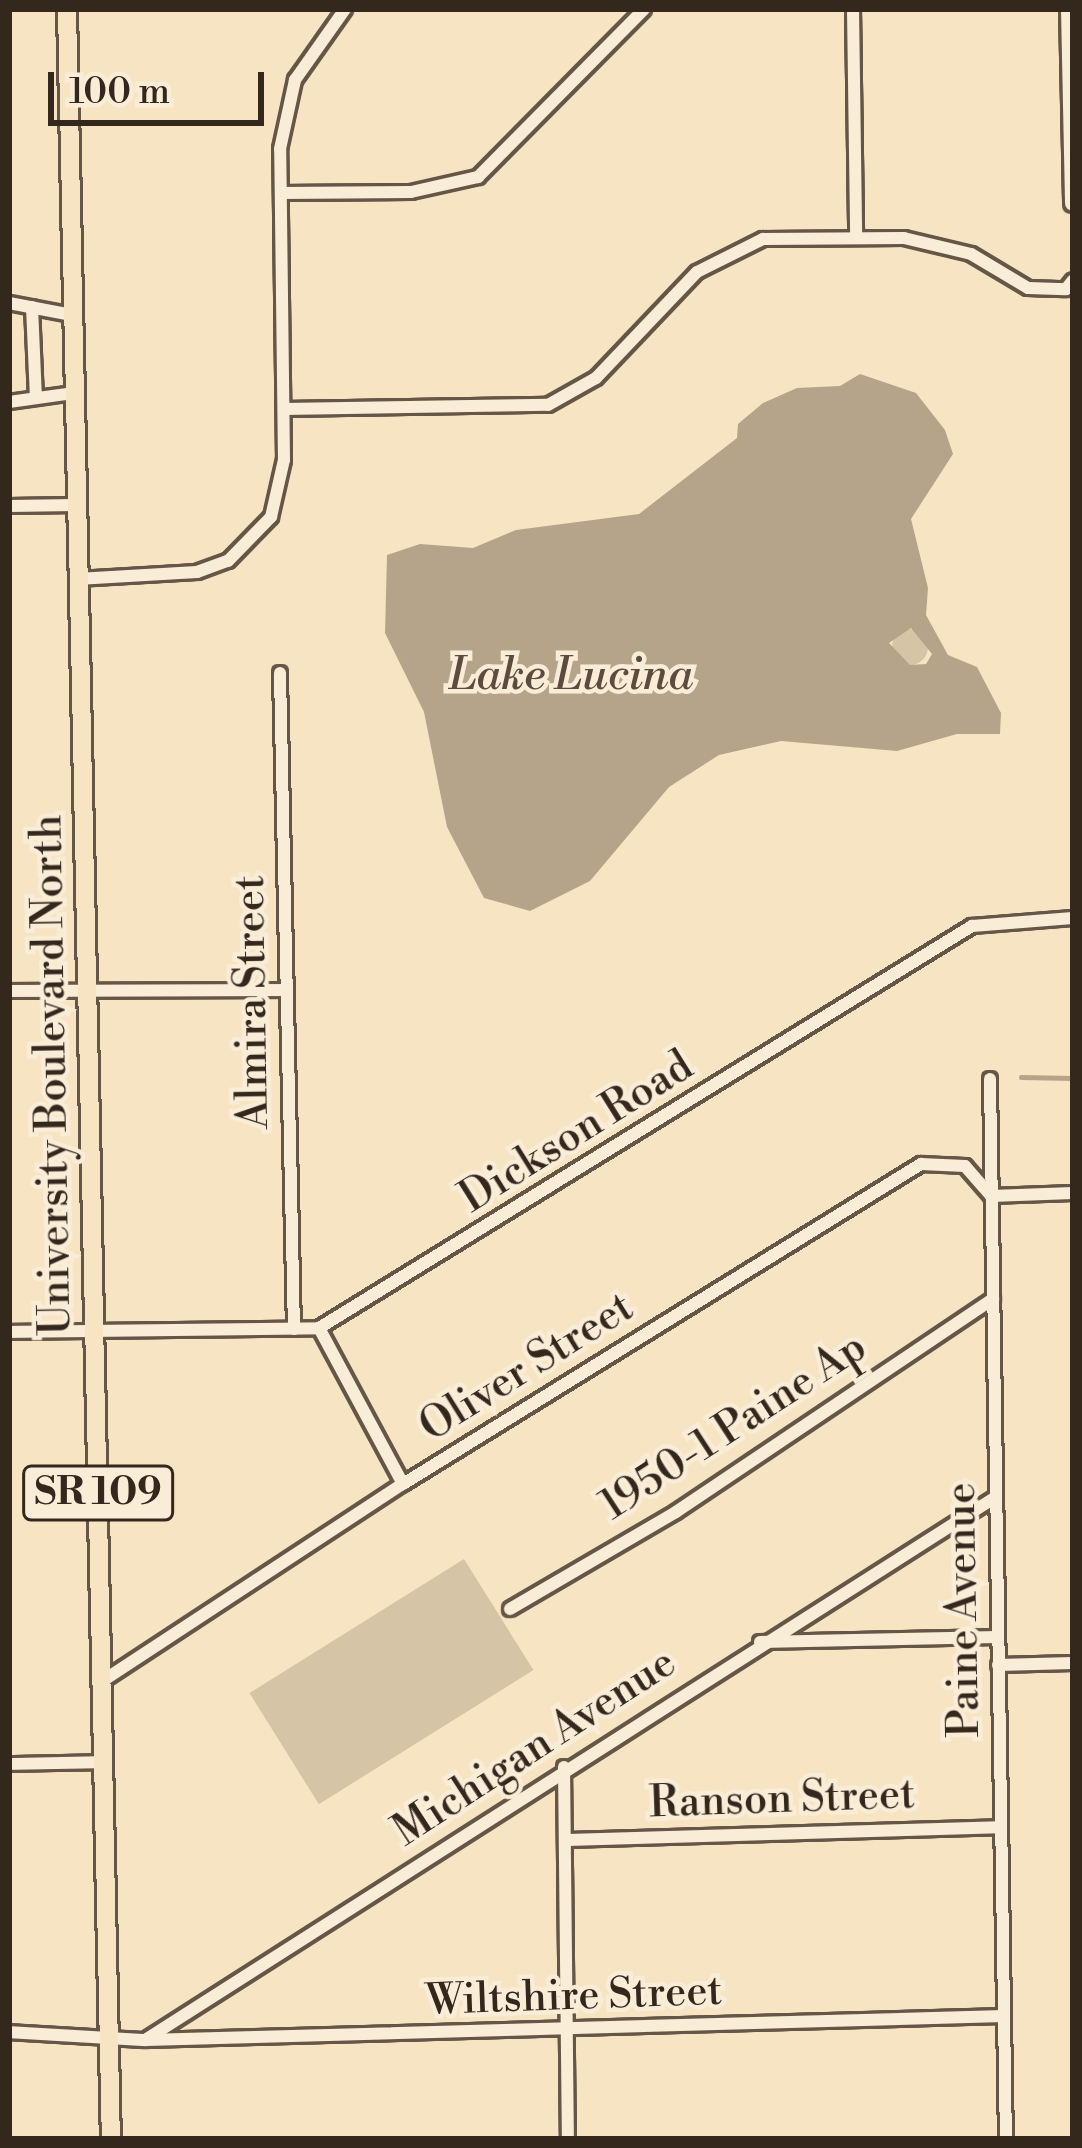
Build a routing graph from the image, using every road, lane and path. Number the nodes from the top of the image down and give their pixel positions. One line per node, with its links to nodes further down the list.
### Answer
1 (67, 9): 12 (main road, University Boulevard North / SR 109)
2 (345, 9): 6 (street)
3 (644, 9): 6 (street)
4 (853, 9): 8 (street)
5 (1069, 9): 7 (main road)
6 (281, 193): 16 (street)
7 (1073, 203)
8 (856, 234): 9 (street); 16 (street)
9 (1073, 280)
10 (9, 303): 11 (street)
11 (32, 307): 12 (street); 14 (street)
12 (72, 314): 13 (main road, University Boulevard North / SR 109)
13 (74, 393): 14 (street); 17 (main road, University Boulevard North / SR 109)
14 (36, 398): 15 (street)
15 (9, 402)
16 (284, 410): 19 (street)
17 (76, 505): 18 (street); 19 (main road, University Boulevard North / SR 109)
18 (9, 506)
19 (77, 579): 24 (main road, University Boulevard North / SR 109)
20 (280, 673): 23 (street, Almira Street)
21 (1073, 918): 29 (street, Dickson Road)
22 (9, 991): 24 (street)
23 (285, 991): 24 (street); 30 (street, Almira Street)
24 (88, 993): 31 (main road, University Boulevard North / SR 109)
25 (991, 1079): 27 (street, Paine Avenue)
26 (1073, 1193): 27 (street)
27 (991, 1196): 28 (street, Paine Avenue); 33 (street, Oliver Street)
28 (993, 1299): 34 (street, Paine Avenue); 35 (street, 1950-1 Paine Ap)
29 (319, 1328): 30 (street, Dickson Road); 33 (street)
30 (294, 1329): 31 (street, Dickson Road)
31 (96, 1331): 32 (street, Dickson Road); 40 (main road, University Boulevard North / SR 109)
32 (9, 1333)
33 (403, 1484): 40 (street, Oliver Street)
34 (994, 1498): 36 (street, Paine Avenue); 37 (street, Michigan Avenue)
35 (510, 1610)
36 (997, 1637): 37 (street); 39 (street, Paine Avenue)
37 (758, 1642): 43 (street, Michigan Avenue)
38 (1073, 1663): 39 (street)
39 (998, 1665): 44 (street, Paine Avenue)
40 (101, 1682): 41 (main road, University Boulevard North / SR 109)
41 (103, 1762): 42 (street); 49 (main road, University Boulevard North / SR 109)
42 (9, 1764)
43 (564, 1768): 45 (street); 50 (street, Michigan Avenue)
44 (1001, 1827): 45 (street, Ranson Street); 46 (street, Paine Avenue)
45 (565, 1840): 48 (street)
46 (1004, 2016): 48 (street, Wiltshire Street); 53 (street, Paine Avenue)
47 (9, 2032): 49 (street)
48 (566, 2032): 50 (street, Wiltshire Street); 52 (street)
49 (111, 2035): 50 (street); 51 (main road, University Boulevard North / SR 109)
50 (145, 2040)
51 (111, 2139)
52 (568, 2139)
53 (1006, 2139)

